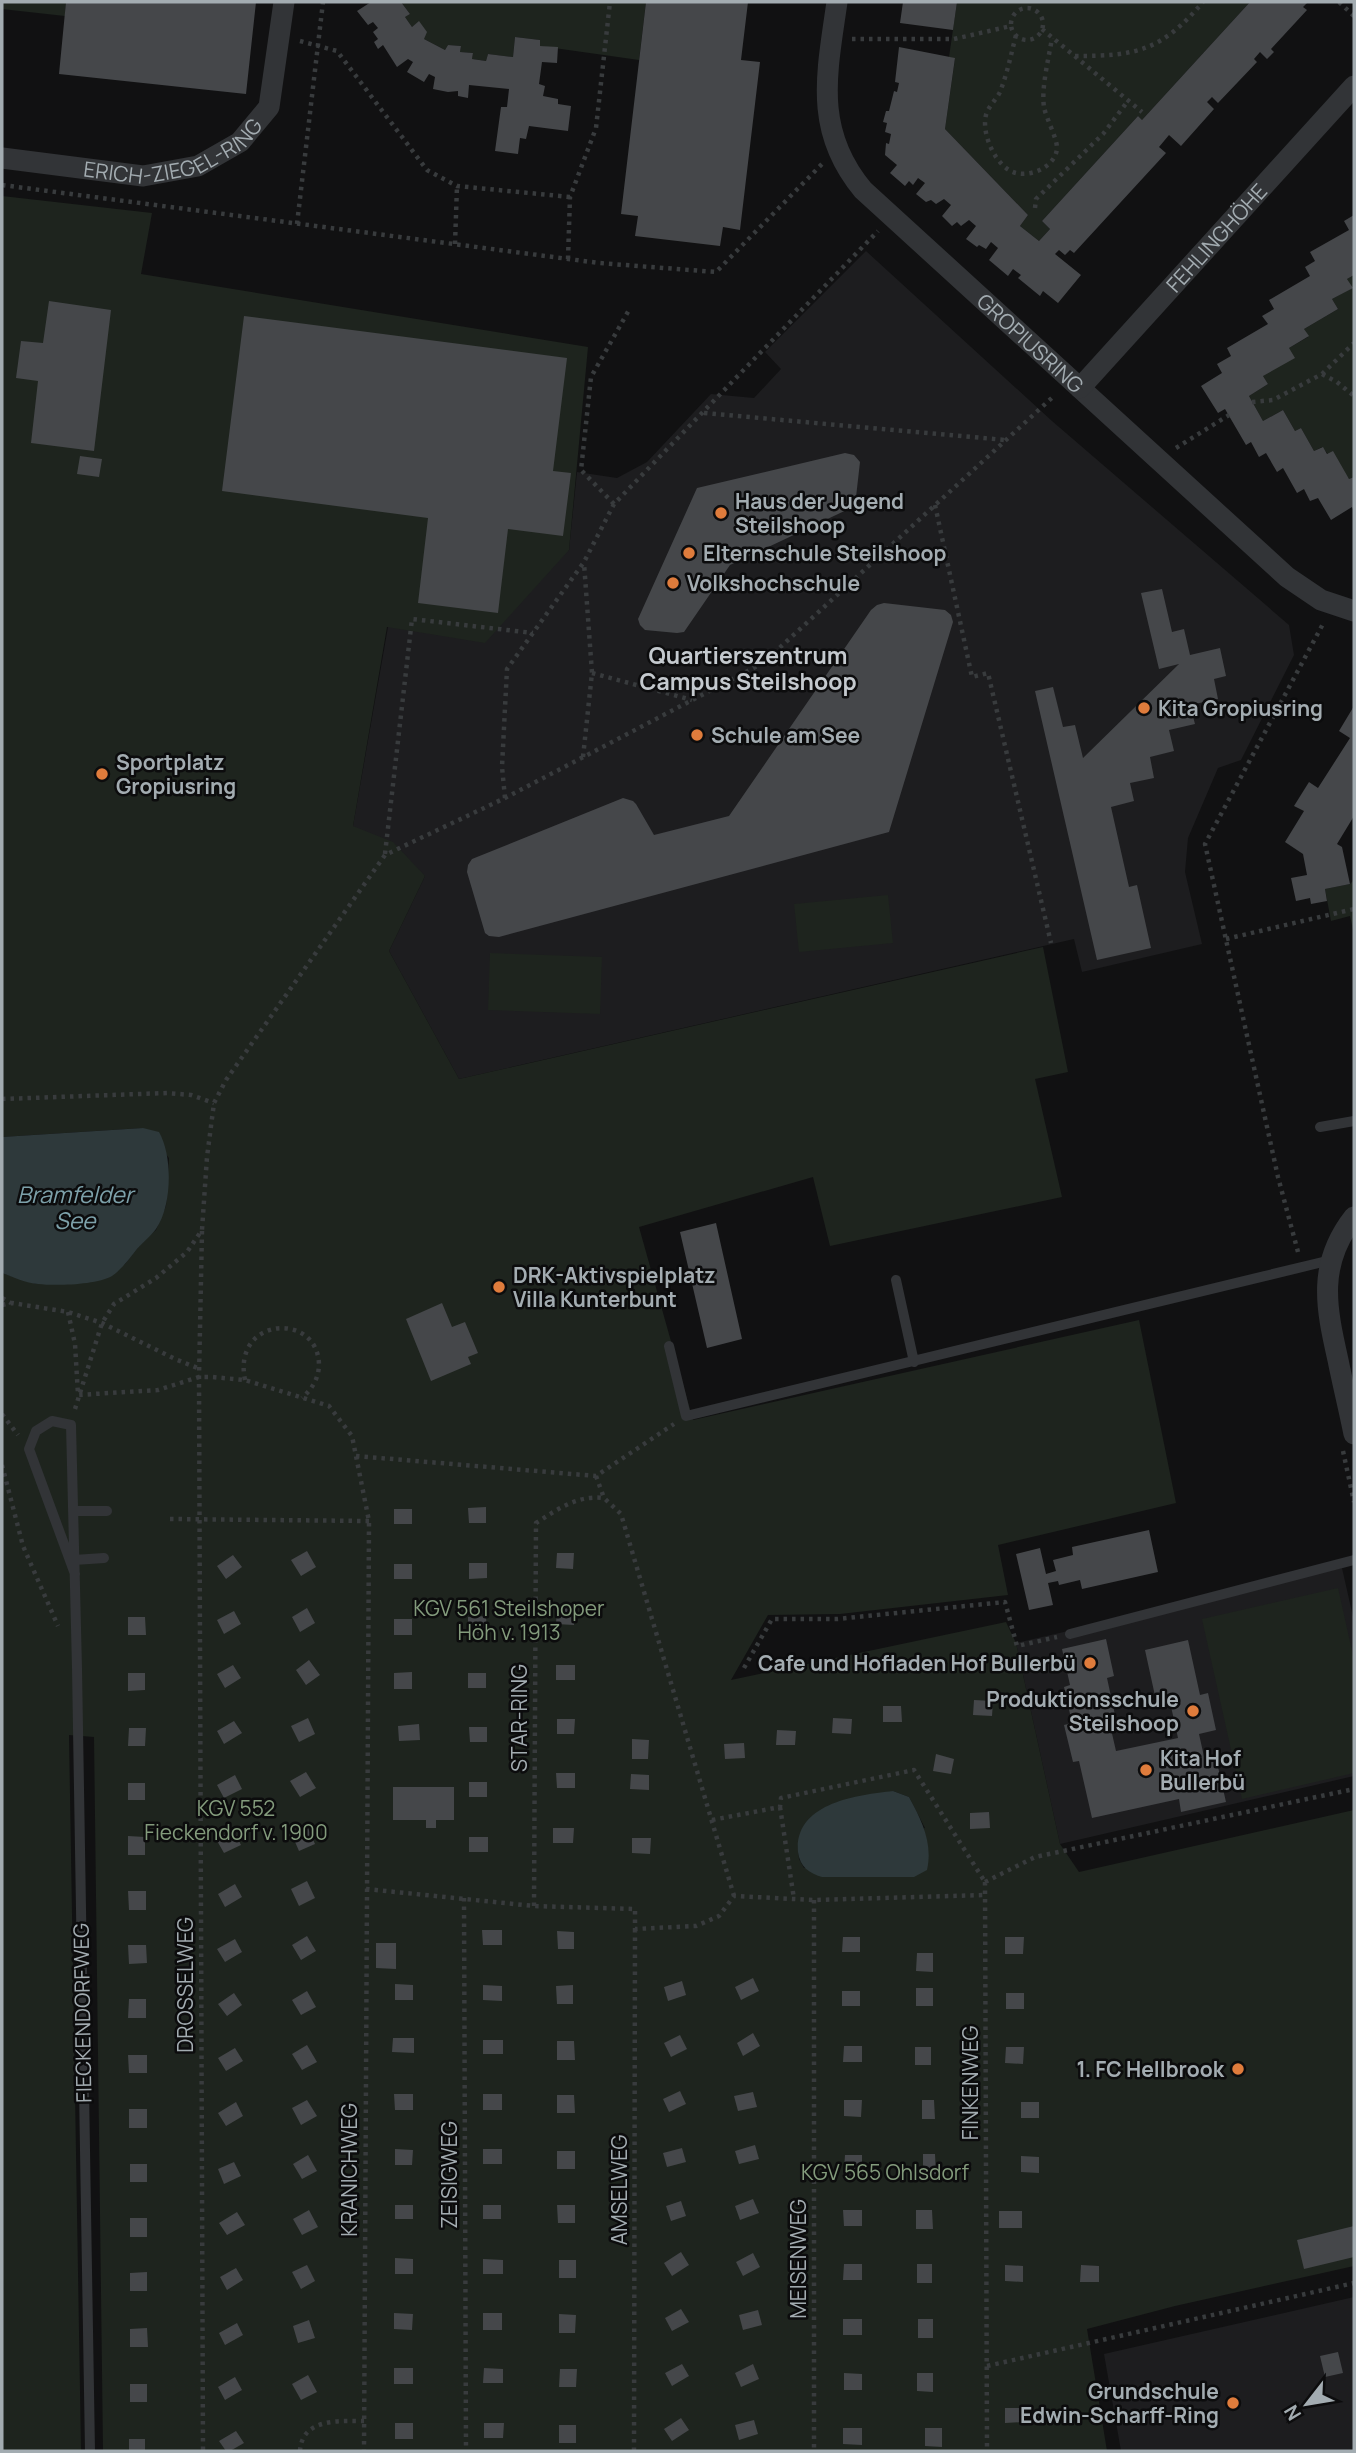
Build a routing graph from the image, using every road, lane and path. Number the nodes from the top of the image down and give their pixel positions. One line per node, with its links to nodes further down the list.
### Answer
1 (284, 2): 12 (street, ERICH-ZIEGEL-RING)
2 (323, 2): 16 (path)
3 (610, 2): 25 (path)
4 (836, 2): 15 (street, GROPIUSRING)
5 (1035, 2): 8 (path)
6 (1203, 2): 17 (path)
7 (1339, 2): 9 (path)
8 (1028, 5): 10 (path); 11 (path)
9 (1354, 16)
10 (1011, 26): 13 (path); 15 (path)
11 (1042, 29): 13 (path); 14 (path)
12 (279, 36): 16 (path); 22 (street, ERICH-ZIEGEL-RING)
13 (1016, 36): 14 (path)
14 (1052, 38): 17 (path)
15 (832, 39): 21 (street, GROPIUSRING)
16 (318, 46): 24 (path); 28 (path)
17 (1075, 57): 19 (path)
18 (1354, 86): 34 (street, FEHLINGHÖHE)
19 (1128, 101): 20 (path); 26 (path)
20 (1142, 112)
21 (837, 149): 27 (street, GROPIUSRING); 30 (path)
22 (2, 158)
23 (2, 185): 28 (path)
24 (457, 186): 25 (path); 29 (path)
25 (570, 197): 30 (path)
26 (1035, 208)
27 (891, 216): 34 (street, GROPIUSRING); 37 (path)
28 (297, 224): 29 (path)
29 (455, 244): 30 (path)
30 (568, 259)
31 (629, 310): 41 (path)
32 (1354, 342): 33 (path)
33 (1322, 374): 35 (path); 36 (path)
34 (1075, 385): 39 (path); 40 (street, GROPIUSRING)
35 (1354, 396)
36 (1252, 402)
37 (703, 413): 39 (path); 41 (path)
38 (1229, 415): 40 (path)
39 (1006, 440): 42 (path)
40 (1157, 459): 44 (street, GROPIUSRING)
41 (614, 504): 43 (path)
42 (935, 505): 48 (path); 54 (path)
43 (584, 562): 46 (path); 47 (path)
44 (1334, 605): 45 (street, GROPIUSRING); 53 (path)
45 (1354, 611)
46 (533, 633): 50 (path); 51 (path)
47 (592, 673): 48 (path); 49 (path)
48 (693, 700): 49 (path)
49 (583, 758): 50 (path)
50 (505, 798): 51 (path)
51 (385, 855): 56 (path)
52 (1354, 909): 53 (path)
53 (1226, 939): 62 (path)
54 (1051, 943)
55 (2, 1098): 56 (path)
56 (214, 1103): 60 (path, DROSSELWEG)
57 (1354, 1121): 58 (lane)
58 (1320, 1128)
59 (1354, 1217): 61 (street)
60 (202, 1230): 68 (path); 71 (path, DROSSELWEG)
61 (1331, 1260): 62 (lane); 78 (street)
62 (1302, 1267): 70 (lane)
63 (896, 1280): 70 (lane)
64 (2, 1298): 65 (path)
65 (12, 1303): 66 (path); 67 (path)
66 (2, 1305)
67 (68, 1312): 68 (path); 74 (path)
68 (102, 1323): 71 (path); 74 (path)
69 (669, 1346): 76 (lane)
70 (914, 1362): 76 (lane)
71 (200, 1369): 72 (path, DROSSELWEG)
72 (199, 1377): 73 (path); 74 (path); 87 (path, DROSSELWEG)
73 (245, 1380): 75 (path); 75 (path)
74 (78, 1395): 77 (path)
75 (301, 1398): 79 (path, KRANICHWEG)
76 (686, 1416): 81 (path)
77 (71, 1425): 84 (lane, FIECKENDORFWEG); 92 (lane, FIECKENDORFWEG)
78 (1349, 1442): 83 (path)
79 (356, 1456): 81 (path); 88 (path, KRANICHWEG)
80 (2, 1465): 93 (path)
81 (596, 1476): 82 (path)
82 (604, 1498): 98 (path); 106 (path, STAR-RING)
83 (1354, 1502)
84 (73, 1511): 85 (lane); 90 (lane, FIECKENDORFWEG)
85 (107, 1511)
86 (170, 1519): 87 (path)
87 (200, 1519): 88 (path); 112 (path, DROSSELWEG)
88 (369, 1521): 100 (path, KRANICHWEG)
89 (104, 1558): 90 (lane)
90 (74, 1560): 92 (lane, FIECKENDORFWEG)
91 (1354, 1560): 94 (lane)
92 (75, 1574): 111 (lane, FIECKENDORFWEG)
93 (61, 1632)
94 (1070, 1634): 95 (path)
95 (744, 1668)
96 (1354, 1789): 99 (path)
97 (779, 1807): 98 (path); 99 (path); 104 (path)
98 (712, 1820): 102 (path)
99 (985, 1882): 101 (path, FINKENWEG)
100 (366, 1889): 103 (path); 110 (path, KRANICHWEG)
101 (985, 1895): 105 (path); 109 (path, FINKENWEG)
102 (734, 1896): 104 (path); 107 (path)
103 (464, 1898): 106 (path); 115 (path, ZEISIGWEG)
104 (793, 1899): 105 (path)
105 (814, 1900): 117 (path, MEISENWEG)
106 (534, 1906): 107 (path)
107 (635, 1929): 116 (path, AMSELWEG)
108 (1354, 2283): 109 (path)
109 (987, 2366): 118 (path, FINKENWEG)
110 (364, 2421): 113 (path); 114 (path, KRANICHWEG)
111 (90, 2451)
112 (202, 2451)
113 (300, 2451)
114 (364, 2451)
115 (466, 2451)
116 (635, 2451)
117 (814, 2451)
118 (987, 2451)

